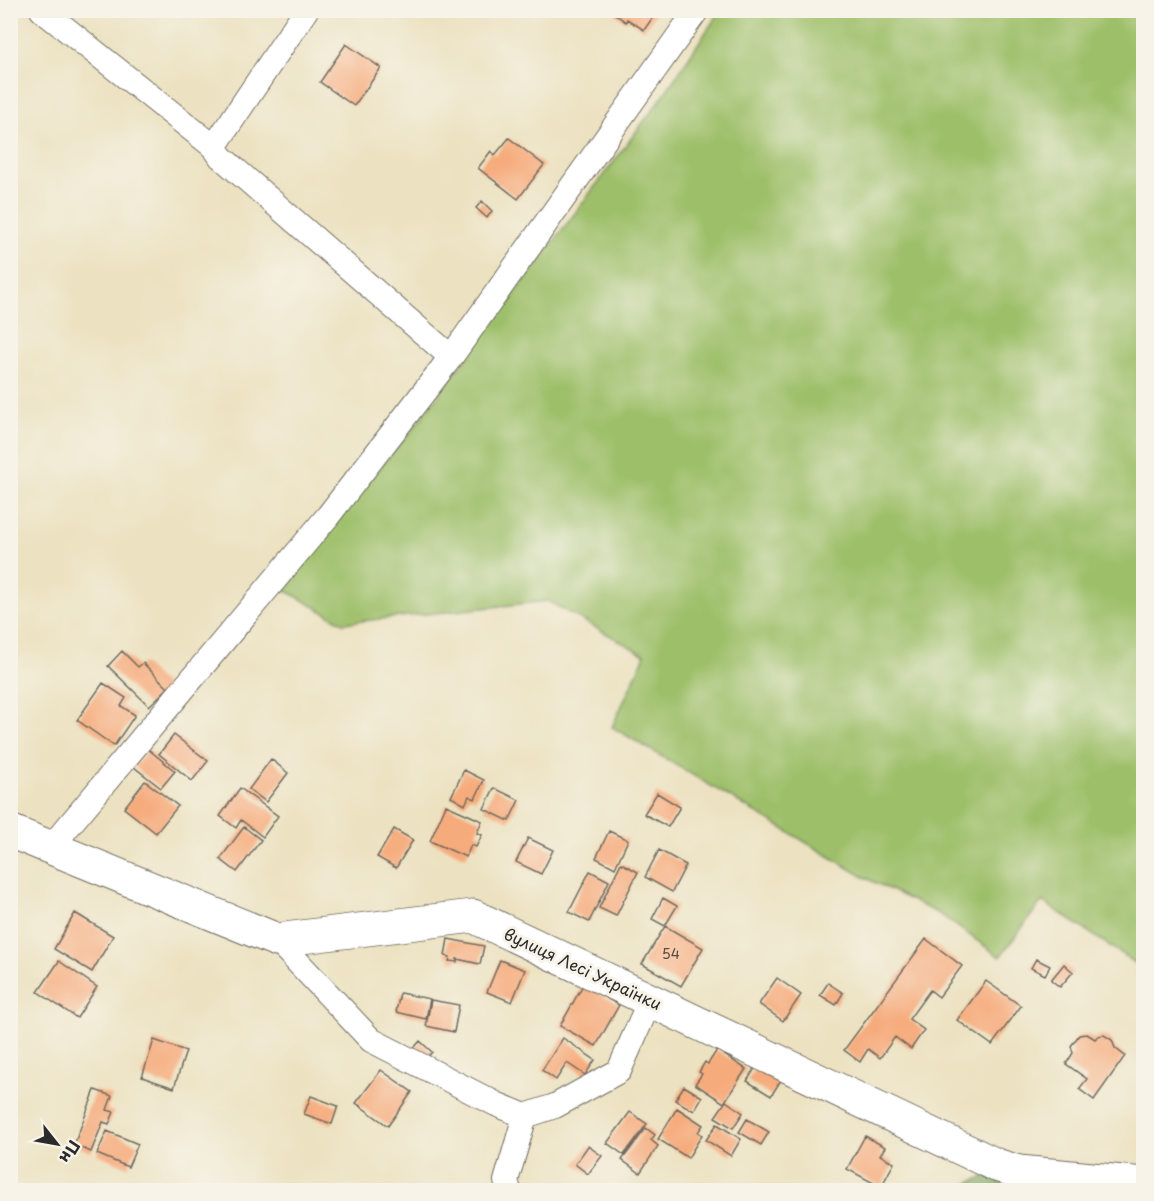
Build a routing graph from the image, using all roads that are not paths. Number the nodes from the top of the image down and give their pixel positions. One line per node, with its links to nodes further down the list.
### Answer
1 (42, 10): 4 (street)
2 (306, 10): 4 (street)
3 (697, 10): 5 (street)
4 (214, 147): 5 (street)
5 (451, 357): 7 (street)
6 (10, 831): 7 (street, вулиця Лесі Українки)
7 (51, 848): 8 (street, вулиця Лесі Українки)
8 (277, 940): 9 (street, вулиця Лесі Українки); 10 (street)
9 (650, 1000): 10 (street); 11 (street, вулиця Лесі Українки)
10 (525, 1116): 12 (street)
11 (1143, 1184)
12 (509, 1191)

